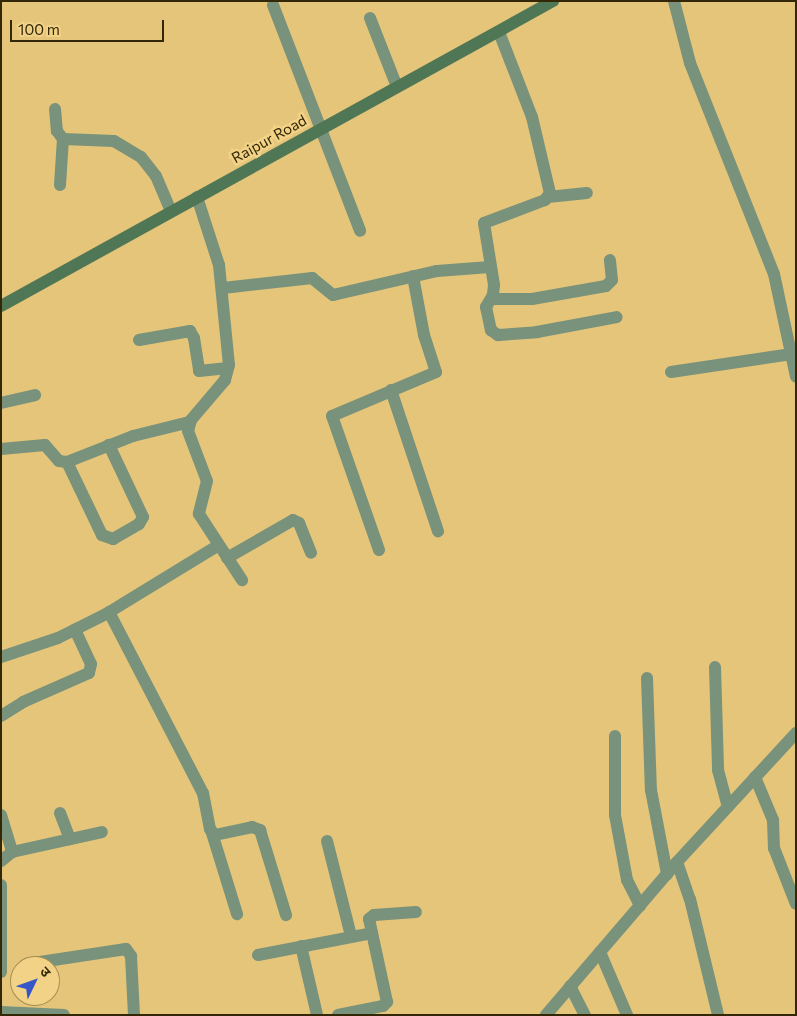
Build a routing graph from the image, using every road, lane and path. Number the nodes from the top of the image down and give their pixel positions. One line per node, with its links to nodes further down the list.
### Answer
1 (553, 1): 5 (main road, Raipur Road)
2 (674, 1): 24 (street)
3 (273, 5): 8 (street)
4 (370, 18): 6 (street)
5 (499, 32): 6 (main road, Raipur Road); 13 (street)
6 (397, 87): 8 (main road, Raipur Road)
7 (54, 109): 9 (street)
8 (321, 129): 12 (main road, Raipur Road); 15 (street)
9 (63, 139): 10 (street); 14 (street)
10 (60, 185)
11 (586, 193): 13 (street)
12 (197, 197): 14 (main road, Raipur Road); 19 (street)
13 (548, 197): 17 (street)
14 (172, 211): 21 (main road, Raipur Road)
15 (360, 231)
16 (610, 260): 20 (street)
17 (490, 267): 18 (street); 20 (street)
18 (413, 276): 19 (street); 28 (street)
19 (223, 288): 25 (street)
20 (492, 299): 22 (street)
21 (1, 306)
22 (617, 317)
23 (139, 340): 25 (street)
24 (794, 358): 26 (street); 27 (street)
25 (228, 368): 31 (street)
26 (671, 372)
27 (796, 377)
28 (391, 390): 35 (street); 37 (street)
29 (36, 395): 30 (street)
30 (1, 404)
31 (190, 422): 32 (street); 36 (street)
32 (109, 445): 34 (street); 34 (street)
33 (1, 449): 34 (street)
34 (67, 462)
35 (438, 530)
36 (219, 545): 39 (street); 41 (street)
37 (378, 550)
38 (312, 553): 39 (street)
39 (227, 558): 40 (street)
40 (242, 580)
41 (109, 612): 42 (street); 54 (street)
42 (75, 630): 43 (street); 46 (street)
43 (1, 657)
44 (715, 668): 50 (street)
45 (648, 678): 60 (street)
46 (1, 716)
47 (796, 733): 49 (street)
48 (615, 736): 63 (street)
49 (755, 777): 50 (street); 62 (street)
50 (728, 807): 59 (street)
51 (60, 813): 55 (street)
52 (1, 815): 57 (street)
53 (102, 832): 55 (street)
54 (212, 833): 65 (street); 66 (street)
55 (70, 839): 57 (street)
56 (326, 841): 68 (street)
57 (12, 852): 58 (street)
58 (1, 861)
59 (678, 862): 60 (street); 83 (street)
60 (667, 874): 63 (street)
61 (1, 885): 73 (street)
62 (796, 904)
63 (640, 906): 70 (street)
64 (416, 912): 67 (street)
65 (237, 914)
66 (286, 915)
67 (372, 933): 68 (street); 79 (street)
68 (351, 936): 69 (street)
69 (301, 946): 71 (street); 78 (street)
70 (600, 952): 74 (street); 82 (street)
71 (258, 956)
72 (60, 959): 77 (street)
73 (1, 972)
74 (570, 986): 80 (street); 81 (street)
75 (1, 1012): 76 (street)
76 (64, 1015)
77 (134, 1015)
78 (318, 1015)
79 (338, 1015)
80 (546, 1015)
81 (585, 1015)
82 (626, 1015)
83 (718, 1015)

